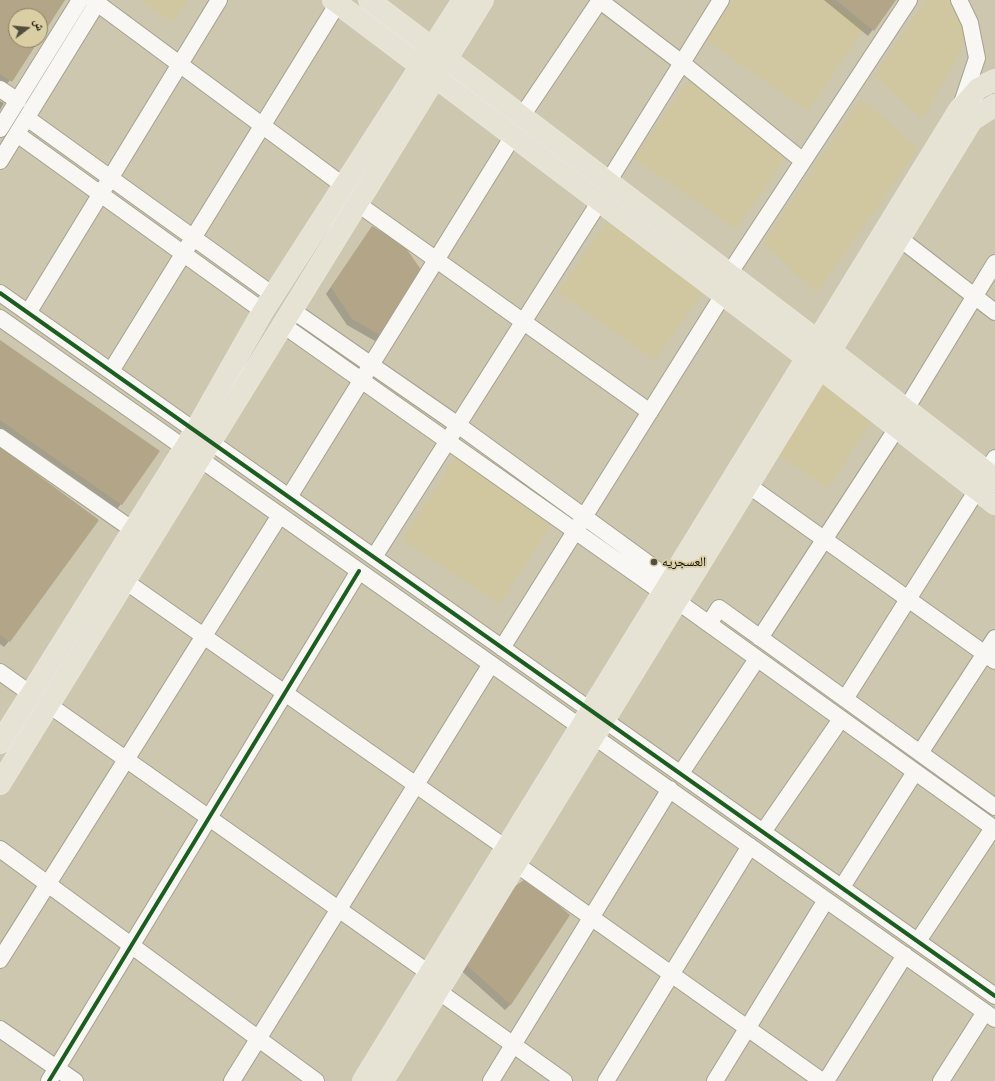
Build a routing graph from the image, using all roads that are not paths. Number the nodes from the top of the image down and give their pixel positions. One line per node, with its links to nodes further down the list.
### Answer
1 (80, 0): 18 (street)
2 (219, 0): 14 (street)
3 (369, 0): 12 (main road)
4 (464, 0): 12 (main road)
5 (483, 0): 12 (main road)
6 (599, 0): 13 (street); 22 (street)
7 (721, 0): 13 (street)
8 (909, 0): 29 (street)
9 (959, 0): 21 (street)
10 (96, 1): 14 (street); 23 (street)
11 (336, 2): 15 (main road); 24 (street)
12 (440, 54): 15 (main road); 22 (main road)
13 (682, 63): 29 (street); 31 (street)
14 (179, 64): 24 (street); 30 (street)
15 (429, 72): 27 (main road); 32 (main road); 35 (main road)
16 (995, 80): 21 (main road)
17 (0, 89): 18 (street)
18 (18, 101): 25 (street)
19 (995, 105): 21 (main road)
20 (995, 113): 21 (main road)
21 (966, 115): 37 (main road); 51 (main road)
22 (522, 116): 31 (main road)
23 (26, 118): 26 (street); 30 (street)
24 (262, 126): 32 (street); 36 (street)
25 (0, 129)
26 (17, 134): 28 (street); 33 (street)
27 (513, 136): 34 (main road); 39 (street)
28 (0, 161)
29 (803, 161): 41 (street)
30 (110, 178): 33 (street); 36 (street)
31 (608, 182): 41 (main road)
32 (344, 186): 45 (main road)
33 (101, 194): 38 (street); 47 (street)
34 (600, 202): 43 (main road); 50 (street)
35 (358, 204): 39 (street); 49 (main road)
36 (193, 238): 38 (street); 45 (street)
37 (899, 238): 44 (street); 51 (main road)
38 (183, 254): 45 (street); 54 (street)
39 (436, 260): 50 (street); 53 (street)
40 (995, 263): 44 (street)
41 (729, 274): 51 (main road)
42 (0, 293): 47 (street)
43 (723, 295): 52 (main road); 57 (street)
44 (974, 296): 46 (street); 56 (street)
45 (268, 303): 60 (main road)
46 (995, 312)
47 (28, 313): 54 (street)
48 (0, 318): 64 (street)
49 (287, 318): 53 (street); 55 (street); 63 (main road)
50 (523, 322): 57 (street); 58 (street)
51 (824, 346): 52 (main road); 56 (main road)
52 (814, 363): 59 (main road); 67 (main road); 79 (main road)
53 (372, 364): 55 (street); 58 (street)
54 (111, 372): 60 (street)
55 (362, 380): 62 (street); 69 (street)
56 (906, 409): 66 (main road)
57 (650, 412): 72 (street)
58 (458, 425): 62 (street); 72 (street)
59 (897, 428): 68 (main road); 75 (street)
60 (195, 431): 63 (street); 64 (main road)
61 (0, 437): 73 (street)
62 (447, 441): 74 (street); 76 (street)
63 (211, 442): 65 (main road); 69 (street)
64 (184, 448): 65 (street); 73 (main road)
65 (200, 459): 71 (street); 78 (main road)
66 (992, 469)
67 (748, 485): 75 (street); 79 (main road)
68 (977, 490): 70 (main road); 80 (street)
69 (289, 497): 76 (street)
70 (995, 504)
71 (280, 515): 77 (street); 82 (street)
72 (584, 517): 74 (street); 79 (street)
73 (133, 530): 91 (main road)
74 (575, 531): 79 (street); 85 (street)
75 (824, 539): 80 (street); 83 (street)
76 (374, 557): 85 (street)
77 (359, 571): 88 (street); 90 (street)
78 (125, 581): 82 (street); 93 (main road)
79 (670, 591): 81 (street); 95 (main road)
80 (908, 599): 86 (street); 92 (street)
81 (709, 624): 83 (street); 87 (street)
82 (204, 636): 90 (street); 98 (street)
83 (760, 638): 92 (street)
84 (995, 638): 86 (street)
85 (502, 648): 95 (street)
86 (990, 658): 97 (street)
87 (757, 659): 94 (street); 100 (street)
88 (491, 664): 95 (street); 102 (street)
89 (0, 672): 91 (street)
90 (284, 692): 102 (street); 105 (street)
91 (30, 694): 96 (main road)
92 (845, 699): 97 (street)
93 (49, 705): 98 (street); 101 (main road)
94 (840, 719): 99 (street); 107 (street)
95 (592, 723): 100 (street); 103 (street); 110 (main road)
96 (0, 743)
97 (920, 753): 104 (street)
98 (126, 760): 105 (street); 111 (street)
99 (915, 772): 106 (street); 112 (street)
100 (680, 773): 107 (street)
101 (0, 784)
102 (416, 785): 110 (street); 114 (street)
103 (670, 789): 108 (street); 115 (street)
104 (995, 807)
105 (208, 817): 114 (street); 117 (street)
106 (994, 829): 116 (street)
107 (763, 832): 112 (street)
108 (750, 846): 113 (street); 121 (street)
109 (0, 849): 111 (street)
110 (511, 856): 115 (street); 120 (main road); 122 (main road)
111 (48, 884): 117 (street); 119 (street)
112 (842, 887): 116 (street)
113 (826, 900): 118 (street); 125 (street)
114 (339, 909): 120 (street); 127 (street)
115 (591, 917): 121 (street); 128 (street)
116 (918, 941): 123 (street)
117 (131, 945): 127 (street); 129 (street)
118 (905, 955): 124 (street); 140 (street)
119 (0, 960)
120 (429, 973): 133 (main road)
121 (671, 974): 125 (street); 137 (street)
122 (438, 991): 128 (street); 134 (main road)
123 (995, 996)
124 (990, 1015): 141 (street)
125 (747, 1028): 138 (street); 139 (street)
126 (0, 1029): 129 (street)
127 (258, 1038): 131 (street); 132 (street)
128 (513, 1045): 135 (street); 136 (street)
129 (53, 1075): 130 (street)
130 (75, 1081)
131 (232, 1081)
132 (316, 1081)
133 (363, 1081)
134 (383, 1081)
135 (491, 1081)
136 (564, 1081)
137 (606, 1081)
138 (715, 1081)
139 (822, 1081)
140 (826, 1081)
141 (942, 1081)

